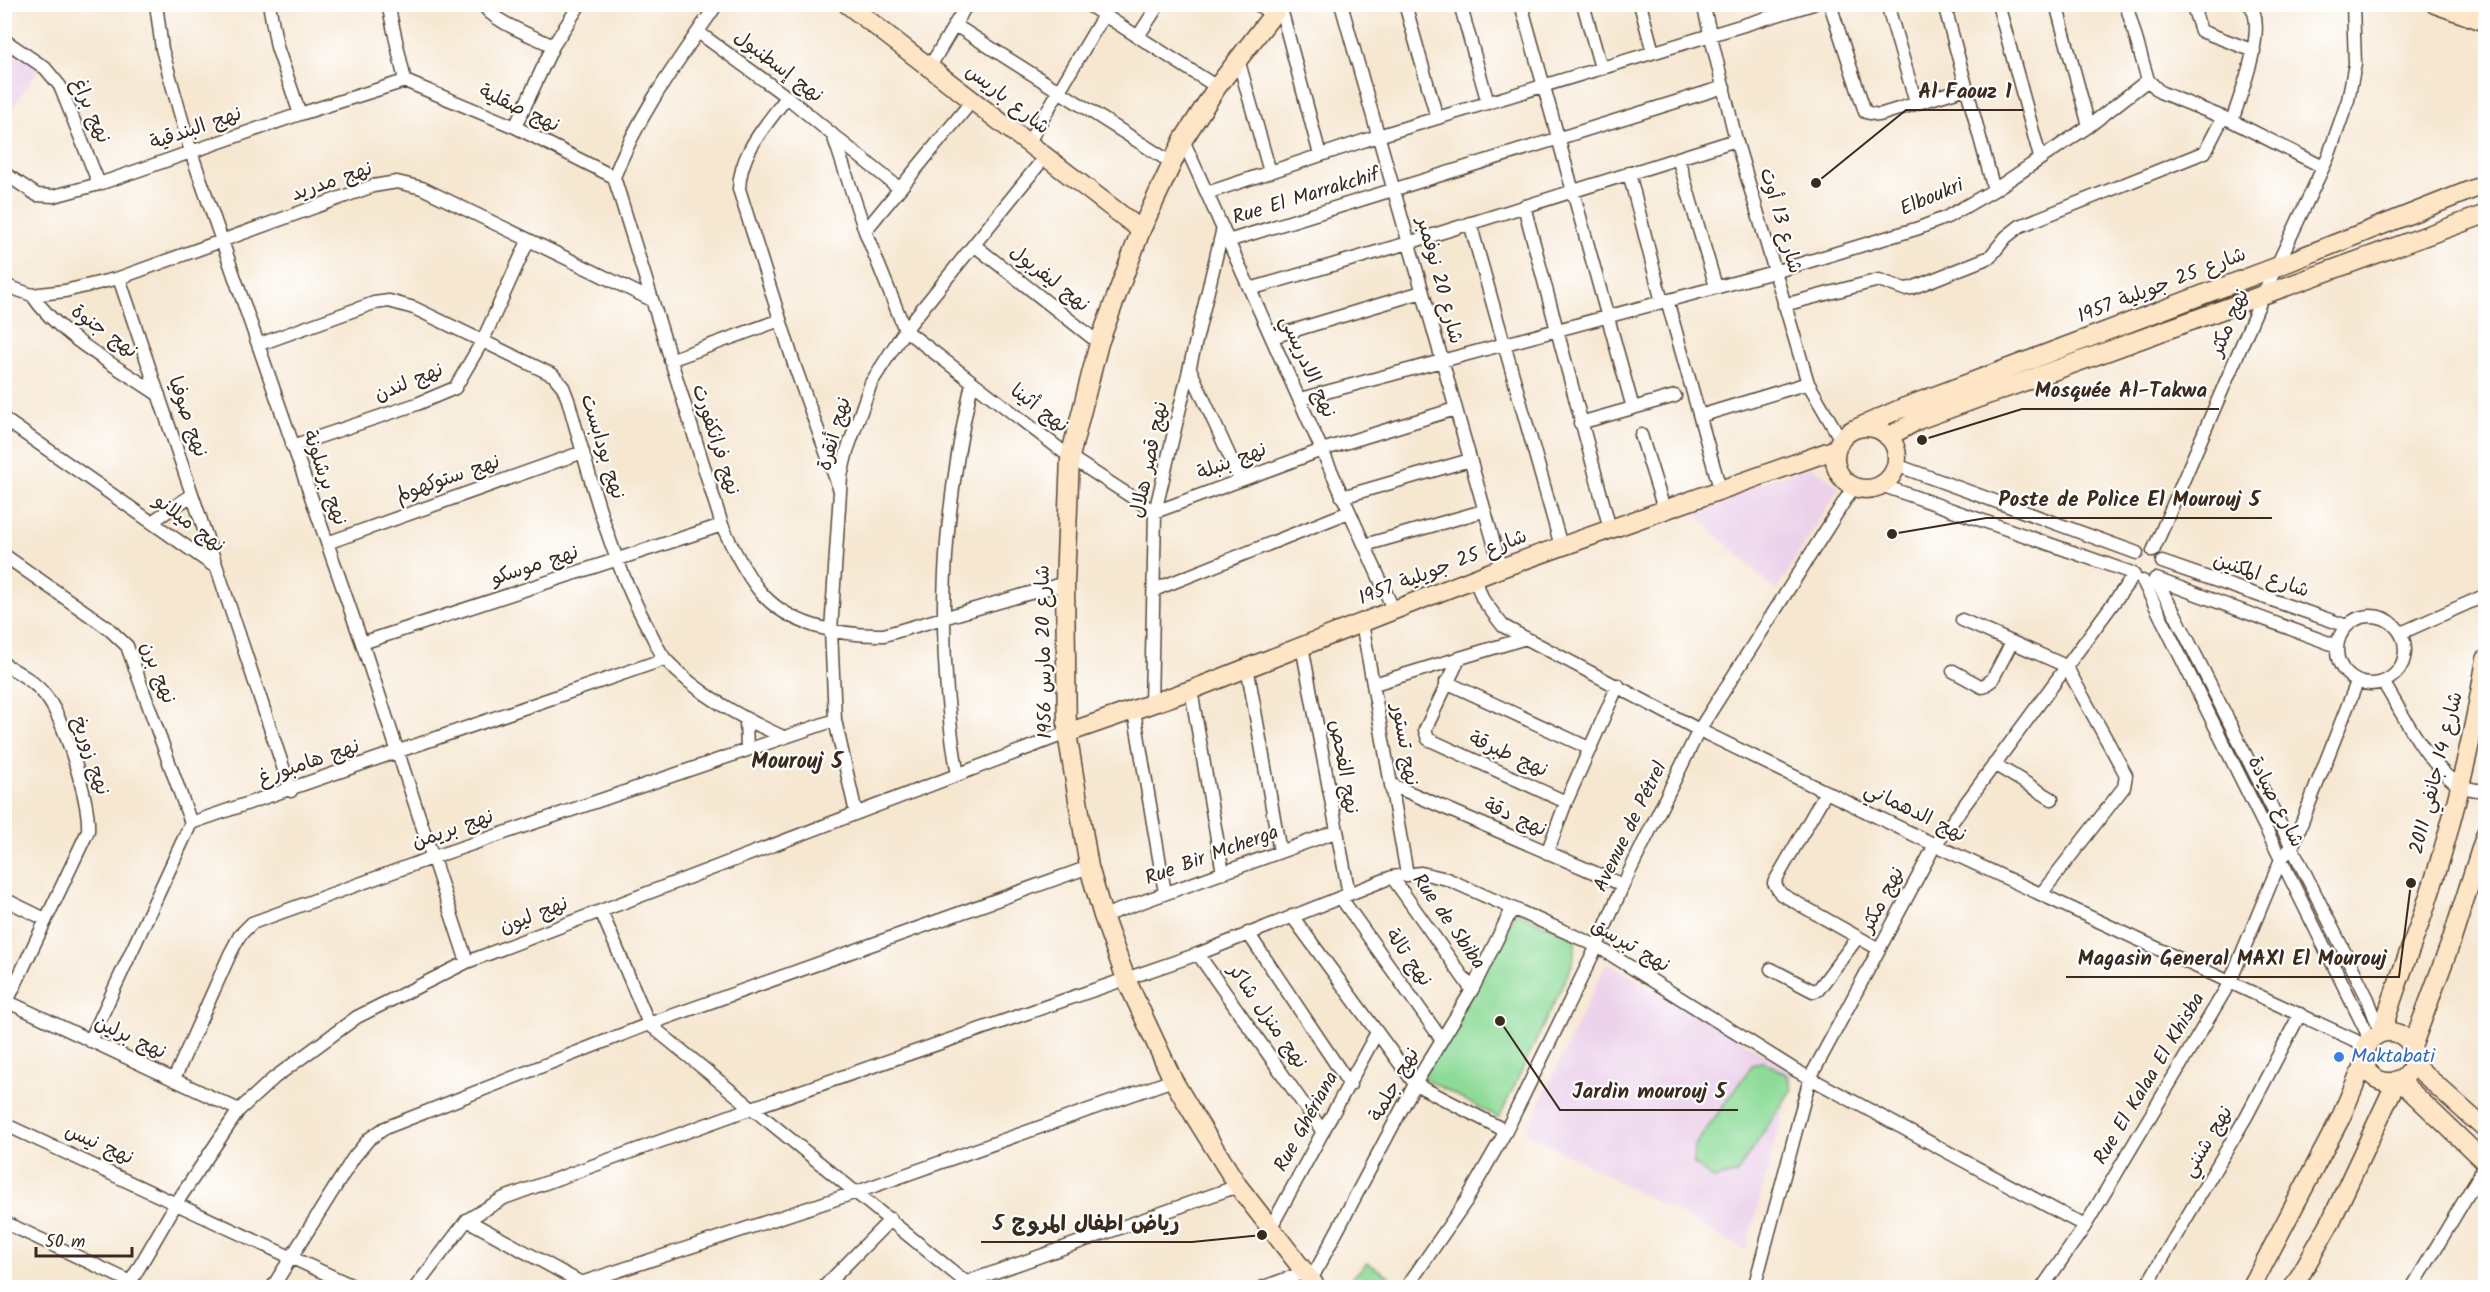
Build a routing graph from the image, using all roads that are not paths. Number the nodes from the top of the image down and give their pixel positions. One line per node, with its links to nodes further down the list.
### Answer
1 (269, 4): 56 (street)
2 (388, 4): 46 (street)
3 (483, 4): 39 (street)
4 (580, 4): 39 (street)
5 (717, 4): 35 (street)
6 (967, 4): 34 (street)
7 (1088, 4): 32 (street)
8 (1160, 4): 36 (street)
9 (1257, 4): 30 (street)
10 (1341, 4): 62 (street, شارع 20 نوفمبر)
11 (1405, 4): 57 (street)
12 (1460, 4): 54 (street)
13 (1521, 4): 47 (street)
14 (1583, 4): 44 (street)
15 (1640, 4): 41 (street)
16 (1702, 4): 37 (street, شارع 13 أوت)
17 (1813, 4): 31 (street)
18 (1830, 4): 55 (street)
19 (1887, 4): 55 (street)
20 (1944, 4): 50 (street)
21 (1998, 4): 69 (street)
22 (2056, 4): 59 (street)
23 (2126, 4): 45 (street)
24 (2192, 4): 40 (street)
25 (2249, 4): 40 (street)
26 (2353, 4): 73 (street, نهج مكثر)
27 (2435, 4): 33 (street)
28 (850, 5): 43 (street, شارع باريس)
29 (154, 6): 67 (street, نهج برشلونة)
30 (1278, 8): 42 (street, شارع 20 مارس 1956); 68 (street)
31 (1777, 10): 37 (street)
32 (1104, 15): 36 (street); 51 (street)
33 (2486, 22)
34 (955, 25): 43 (street); 51 (street)
35 (698, 32): 52 (street, نهج إسطنبول); 77 (street)
36 (1139, 36): 48 (street)
37 (1712, 37): 41 (street); 49 (street, شارع 13 أوت)
38 (4, 40): 78 (street, نهج براغ)
39 (553, 46): 60 (street)
40 (2254, 51): 58 (street)
41 (1653, 52): 44 (street)
42 (1238, 59): 48 (street, شارع 20 مارس 1956); 74 (street)
43 (929, 68): 53 (street, شارع باريس)
44 (1601, 68): 47 (street)
45 (2148, 80): 58 (street); 59 (street, Elboukri)
46 (405, 81): 56 (street, نهج البندقية); 60 (street, نهج صقلية)
47 (1544, 86): 54 (street); 65 (street)
48 (1217, 87): 63 (street, شارع 20 مارس 1956)
49 (1724, 87): 64 (street, شارع 13 أوت); 65 (street, Rue El Marrakchif)
50 (1966, 88): 55 (street); 81 (street)
51 (1059, 91): 66 (street); 72 (street)
52 (787, 97): 61 (street, نهج إسطنبول); 109 (street)
53 (972, 101): 66 (street, شارع باريس); 80 (street)
54 (1488, 103): 57 (street)
55 (1916, 103)
56 (300, 114): 67 (street, نهج البندقية)
57 (1437, 118): 62 (street)
58 (2228, 119): 73 (street); 107 (street)
59 (2089, 126): 69 (street, Elboukri)
60 (514, 127): 77 (street, نهج صقلية)
61 (833, 135): 80 (street, نهج إسطنبول); 90 (street)
62 (1378, 136): 68 (street); 82 (street, شارع 20 نوفمبر)
63 (1184, 140): 72 (street, شارع 20 مارس 1956); 84 (street, نهج الادريسي)
64 (1736, 140): 71 (street); 97 (street, شارع 13 أوت)
65 (1558, 141): 82 (street, Rue El Marrakchif); 83 (street)
66 (1027, 145): 70 (street, شارع باريس)
67 (191, 152): 78 (street, نهج البندقية); 91 (street, نهج برشلونة)
68 (1320, 155): 74 (street)
69 (2040, 157): 81 (street, Elboukri)
70 (1044, 158): 89 (street, شارع باريس); 95 (street, نهج أنقرة)
71 (1678, 158): 76 (street); 99 (street)
72 (1172, 163): 89 (street, شارع 20 مارس 1956)
73 (2323, 167): 96 (street, نهج مكثر)
74 (1270, 172): 84 (street)
75 (4, 173): 78 (street, نهج البندقية)
76 (1629, 173): 83 (street); 106 (street)
77 (614, 177): 105 (street, نهج فرانكفورت)
78 (99, 184)
79 (2486, 184): 96 (street, شارع 25 جويلية 1957)
80 (899, 188): 90 (street)
81 (1994, 190): 97 (street, Elboukri)
82 (1395, 191): 93 (street, Rue El Marrakchif); 94 (street, شارع 20 نوفمبر)
83 (1571, 192): 85 (street); 108 (street)
84 (1207, 193): 88 (street, نهج الادريسي)
85 (1524, 206): 87 (street); 111 (street)
86 (2486, 214): 103 (street, شارع 25 جويلية 1957)
87 (1470, 223): 94 (street); 115 (street)
88 (1223, 228): 93 (street, نهج الادريسي); 119 (street, نهج قصر هلال)
89 (1141, 230): 114 (street, شارع 20 مارس 1956)
90 (865, 231): 110 (street)
91 (223, 241): 92 (street, نهج مدريد); 98 (street, نهج مدريد); 116 (street, نهج برشلونة)
92 (528, 241): 105 (street, نهج مدريد); 113 (street, نهج لندن)
93 (1228, 241): 101 (street, نهج الادريسي)
94 (1408, 243): 101 (street); 102 (street, شارع 20 نوفمبر)
95 (974, 245): 110 (street, نهج أنقرة); 114 (street, نهج ليفربول)
96 (2276, 267): 103 (street, نهج مكثر); 132 (street, شارع 25 جويلية 1957)
97 (1774, 272): 99 (street, Elboukri); 107 (street, شارع 13 أوت)
98 (119, 278): 104 (street, نهج مدريد); 122 (street, نهج صوفيا)
99 (1716, 287): 106 (street, Elboukri)
100 (6, 288): 104 (street)
101 (1250, 289): 112 (street, نهج الادريسي)
102 (1422, 292): 112 (street); 118 (street, شارع 20 نوفمبر)
103 (2264, 293): 131 (street, شارع 25 جويلية 1957); 156 (street, نهج مكثر)
104 (32, 295): 122 (street, نهج جنوة)
105 (650, 299): 117 (street, نهج فرانكفورت)
106 (1664, 301): 108 (street, Elboukri); 127 (street)
107 (1784, 305): 121 (street, شارع 13 أوت)
108 (1608, 316): 111 (street, Elboukri); 125 (street)
109 (780, 320): 117 (street); 143 (street)
110 (905, 330): 120 (street, نهج أثينا); 143 (street, نهج أنقرة)
111 (1555, 330): 115 (street, Elboukri); 129 (street)
112 (1272, 337): 124 (street, نهج الادريسي)
113 (483, 340): 116 (street, نهج بودابست); 133 (street, نهج لندن); 135 (street, نهج بودابست)
114 (1099, 343): 136 (street, شارع 20 مارس 1956)
115 (1502, 344): 118 (street, Elboukri); 155 (street)
116 (260, 345): 133 (street, نهج برشلونة)
117 (670, 360): 151 (street, نهج فرانكفورت)
118 (1441, 360): 124 (street, Elboukri); 126 (street, شارع 20 نوفمبر)
119 (1190, 369): 139 (street); 148 (street, نهج قصر هلال)
120 (972, 383): 136 (street, نهج أثينا); 169 (street)
121 (1808, 383): 127 (street); 132 (street, شارع 13 أوت)
122 (159, 395): 144 (street, نهج صوفيا)
123 (1675, 396): 125 (street)
124 (1300, 399): 134 (street, نهج الادريسي)
125 (1633, 408): 129 (street)
126 (1455, 409): 134 (street, نهج بنبلة); 137 (street, شارع 20 نوفمبر)
127 (1700, 416): 142 (street)
128 (4, 419): 150 (street, نهج ميلانو)
129 (1580, 423): 152 (street)
130 (1641, 435): 146 (street)
131 (1888, 437): 132 (street); 138 (street)
132 (1844, 439): 141 (street); 142 (street, شارع 25 جويلية 1957)
133 (292, 446): 153 (street, نهج برشلونة)
134 (1322, 450): 139 (street, نهج بنبلة); 145 (street, نهج الادريسي)
135 (582, 452): 153 (street, نهج ستوكهولم); 159 (street, نهج بودابست)
136 (1070, 457): 148 (street, نهج أثينا); 165 (street, شارع 20 مارس 1956)
137 (1470, 460): 145 (street); 147 (street, شارع 20 نوفمبر)
138 (1896, 465): 140 (street); 157 (street)
139 (1240, 479): 148 (street, نهج بنبلة)
140 (1881, 485): 141 (street); 163 (street, شارع المكنين)
141 (1854, 486): 197 (street, Avenue de Pétrel)
142 (1720, 489): 146 (street, شارع 25 جويلية 1957)
143 (840, 492): 173 (street, نهج أنقرة)
144 (192, 495): 150 (street); 161 (street, نهج صوفيا)
145 (1342, 498): 149 (street, نهج الادريسي)
146 (1664, 509): 152 (street, شارع 25 جويلية 1957)
147 (1483, 511): 154 (street); 162 (street, شارع 20 نوفمبر)
148 (1155, 512): 166 (street, نهج قصر هلال)
149 (1349, 512): 154 (street, نهج الادريسي); 166 (street)
150 (153, 521): 161 (street, نهج ميلانو)
151 (722, 525): 159 (street, نهج موسكو); 173 (street, نهج فرانكفورت)
152 (1610, 529): 155 (street, شارع 25 جويلية 1957)
153 (327, 543): 177 (street, نهج برشلونة)
154 (1365, 545): 168 (street, نهج الادريسي)
155 (1561, 546): 162 (street, شارع 25 جويلية 1957)
156 (2153, 551): 157 (street); 160 (street)
157 (2137, 553): 163 (street)
158 (4, 555): 213 (street, نهج برن)
159 (617, 559): 177 (street, نهج موسكو); 180 (street, نهج بودابست)
160 (2162, 562): 163 (street); 172 (street, شارع المكنين)
161 (218, 568): 207 (street, نهج ميلانو)
162 (1501, 568): 164 (street, شارع 25 جويلية 1957)
163 (2144, 577): 179 (street, شارع المكنين); 185 (street, نهج مكثر); 217 (street, شارع صيادة); 221 (street, شارع صيادة)
164 (1475, 579): 168 (street, شارع 25 جويلية 1957); 175 (street, نهج الدهماني)
165 (1065, 583): 169 (street, نهج فرانكفورت); 198 (street, شارع 20 مارس 1956)
166 (1154, 590): 193 (street, نهج قصر هلال)
167 (2486, 595): 174 (street)
168 (1394, 612): 171 (street, شارع 25 جويلية 1957)
169 (943, 620): 173 (street, نهج فرانكفورت); 204 (street)
170 (1962, 620): 176 (street)
171 (1362, 623): 178 (street, شارع 25 جويلية 1957); 190 (street, نهج تستور)
172 (2347, 626): 174 (street); 179 (street)
173 (831, 631): 196 (street, نهج أنقرة)
174 (2400, 633): 189 (street)
175 (1526, 638): 182 (street); 191 (street, نهج الدهماني)
176 (2012, 642): 185 (street); 186 (street)
177 (362, 643): 202 (street, نهج برشلونة)
178 (1302, 646): 184 (street, شارع 25 جويلية 1957); 214 (street, نهج الفحص)
179 (2337, 646): 187 (street)
180 (665, 659): 195 (street, نهج بودابست); 202 (street, نهج هامبورغ)
181 (2486, 660): 206 (street, شارع 14 جانفي 2011)
182 (1458, 661): 188 (street); 190 (street)
183 (4, 664): 235 (street, نهج زوريخ)
184 (1247, 666): 192 (street, شارع 25 جويلية 1957); 218 (street)
185 (2066, 666): 203 (street, نهج مكثر); 228 (street)
186 (1953, 671)
187 (2357, 681): 189 (street); 217 (street, Rue El Kalaa El Khisba)
188 (1446, 682): 201 (street); 211 (street, نهج طبرقة)
189 (2383, 682): 206 (street)
190 (1374, 684): 205 (street, نهج تستور)
191 (1618, 685): 197 (street, نهج الدهماني); 201 (street)
192 (1191, 690): 193 (street, شارع 25 جويلية 1957); 223 (street)
193 (1151, 705): 194 (street, شارع 25 جويلية 1957)
194 (1134, 711): 198 (street, شارع 25 جويلية 1957); 227 (street)
195 (746, 720): 199 (street, نهج بودابست); 200 (street)
196 (835, 720): 199 (street, نهج بريمن); 212 (street, نهج أنقرة)
197 (1699, 730): 208 (street, نهج الدهماني); 226 (street, Avenue de Pétrel)
198 (1067, 733): 204 (street, نهج ليون); 222 (street, شارع 20 مارس 1956)
199 (783, 737): 200 (street, نهج بريمن)
200 (747, 749): 220 (street, نهج بريمن)
201 (1591, 749): 211 (street)
202 (397, 753): 207 (street, نهج هامبورغ); 220 (street, نهج برشلونة)
203 (1994, 764): 210 (street); 216 (street, نهج مكثر)
204 (958, 774): 212 (street, نهج ليون)
205 (1392, 785): 219 (street, نهج دقة); 224 (street, نهج تستور)
206 (2459, 786): 209 (street); 252 (street, شارع 14 جانفي 2011)
207 (291, 791): 213 (street, نهج هامبورغ)
208 (1826, 792): 216 (street, نهج الدهماني); 237 (street)
209 (2486, 792)
210 (2052, 799)
211 (1566, 802): 219 (street)
212 (856, 813): 232 (street, نهج ليون)
213 (191, 824): 250 (street)
214 (1335, 832): 218 (street, Rue Bir Mcherga); 229 (street, نهج الفحص)
215 (2486, 833): 253 (street)
216 (1935, 845): 228 (street, نهج الدهماني); 239 (street, نهج مكثر)
217 (2293, 845): 221 (street, Rue El Kalaa El Khisba); 252 (street, شارع صيادة)
218 (1280, 852): 223 (street, Rue Bir Mcherga)
219 (1546, 853): 226 (street, نهج دقة)
220 (431, 858): 241 (street, نهج برشلونة); 255 (street, نهج بريمن)
221 (2281, 859): 244 (street, Rue El Kalaa El Khisba); 252 (street, شارع صيادة)
222 (1089, 867): 233 (street, شارع 20 مارس 1956); 248 (street)
223 (1222, 873): 227 (street, Rue Bir Mcherga)
224 (1407, 874): 225 (street, نهج تبرسق); 231 (street, نهج تبرسق)
225 (1392, 877): 229 (street, نهج تبرسق); 245 (street, Rue de Sbiba)
226 (1623, 885): 238 (street, Avenue de Pétrel)
227 (1165, 893): 233 (street, Rue Bir Mcherga)
228 (2041, 894): 244 (street, نهج الدهماني)
229 (1345, 896): 234 (street, نهج تبرسق); 251 (street, نهج تالة)
230 (4, 899): 235 (street)
231 (1512, 909): 238 (street, نهج تبرسق); 245 (street, نهج جلمة)
232 (601, 911): 241 (street, نهج ليون); 248 (street)
233 (1103, 916): 243 (street, شارع 20 مارس 1956)
234 (1292, 916): 236 (street, نهج تبرسق); 249 (street)
235 (45, 919): 246 (street, نهج زوريخ)
236 (1248, 933): 240 (street, نهج تبرسق); 259 (street)
237 (1858, 937): 239 (street); 242 (street)
238 (1597, 946): 254 (street, نهج تبرسق); 264 (street, Avenue de Pétrel)
239 (1879, 950): 254 (street, نهج مكثر)
240 (1198, 954): 243 (street, نهج تبرسق); 265 (street, نهج منزل شاكر)
241 (467, 962): 261 (street, نهج ليون)
242 (1771, 969)
243 (1126, 979): 256 (street, شارع 20 مارس 1956); 260 (street, نهج تبرسق)
244 (2229, 982): 247 (street, نهج الدهماني); 273 (street, Rue El Kalaa El Khisba)
245 (1472, 990): 251 (street, نهج جلمة)
246 (6, 1003): 250 (street, نهج برلين)
247 (2300, 1014): 252 (street, نهج الدهماني); 288 (street, نهج شنني)
248 (649, 1024): 260 (street); 275 (street)
249 (1376, 1034): 258 (street); 259 (street, Rue Ghériana)
250 (90, 1041): 255 (street, نهج برلين)
251 (1442, 1041): 258 (street, نهج جلمة)
252 (2373, 1043): 253 (street); 257 (street); 289 (street, شارع 14 جانفي 2011)
253 (2413, 1055): 257 (street); 263 (street)
254 (1810, 1078): 273 (street, نهج تبرسق); 286 (street, نهج مكثر)
255 (174, 1079): 261 (street, نهج برلين)
256 (1173, 1080): 267 (street, شارع 20 مارس 1956); 268 (street)
257 (2398, 1080): 266 (street); 290 (street)
258 (1415, 1084): 264 (street); 276 (street, نهج جلمة)
259 (1350, 1085): 265 (street, Rue Ghériana)
260 (752, 1108): 268 (street); 271 (street, نهج تبرسق)
261 (239, 1110): 269 (street, نهج ليون)
262 (4, 1124): 269 (street, نهج نيس)
263 (2486, 1130)
264 (1506, 1131): 285 (street, Avenue de Pétrel)
265 (1323, 1132): 274 (street, Rue Ghériana)
266 (2486, 1164): 291 (street)
267 (1238, 1186): 274 (street, شارع 20 مارس 1956); 279 (street)
268 (857, 1192): 270 (street); 278 (street)
269 (177, 1202): 275 (street, نهج نيس); 277 (street, نهج ليون)
270 (891, 1219): 279 (street); 283 (street)
271 (467, 1220): 278 (street); 282 (street)
272 (4, 1222): 277 (street)
273 (2085, 1226): 287 (street, Rue El Kalaa El Khisba)
274 (1271, 1227): 276 (street, شارع 20 مارس 1956)
275 (291, 1256): 280 (street); 281 (street, نهج نيس)
276 (1311, 1280): 284 (street)
277 (129, 1285)
278 (585, 1285)
279 (967, 1286)
280 (272, 1287)
281 (357, 1287)
282 (415, 1287)
283 (823, 1287)
284 (1261, 1287)
285 (1406, 1287)
286 (1754, 1287)
287 (2042, 1287)
288 (2145, 1287)
289 (2251, 1287)
290 (2293, 1287)
291 (2412, 1287)

